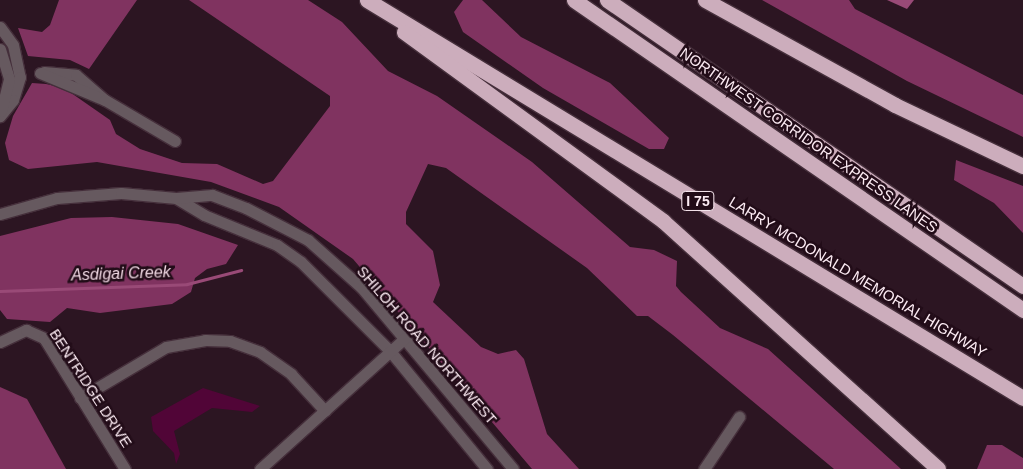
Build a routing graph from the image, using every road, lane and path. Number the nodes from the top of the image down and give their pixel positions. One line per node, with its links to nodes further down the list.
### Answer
1 (607, 0): 13 (highway)
2 (705, 0): 10 (highway)
3 (370, 2): 19 (highway, LARRY MCDONALD MEMORIAL HIGHWAY / I 75); 27 (highway)
4 (577, 2): 14 (highway, NORTHWEST CORRIDOR EXPRESS LANES)
5 (0, 27): 8 (street)
6 (0, 49): 8 (street)
7 (105, 100): 7 (street); 9 (street)
8 (0, 116)
9 (175, 141)
10 (1023, 166)
11 (176, 198): 12 (street, SHILOH ROAD NORTHWEST); 15 (street, SHILOH ROAD NORTHWEST); 17 (street, SHILOH ROAD NORTHWEST)
12 (0, 214)
13 (1023, 286)
14 (1023, 310)
15 (405, 338): 17 (street); 25 (street, SHILOH ROAD NORTHWEST)
16 (0, 342): 18 (street, BENTRIDGE DRIVE)
17 (390, 351): 20 (street); 24 (street, SHILOH ROAD NORTHWEST)
18 (80, 398): 20 (street); 22 (street, BENTRIDGE DRIVE)
19 (1023, 398)
20 (325, 411): 23 (street)
21 (739, 417): 26 (street)
22 (125, 469)
23 (260, 469)
24 (487, 469)
25 (513, 469)
26 (704, 469)
27 (938, 469)

